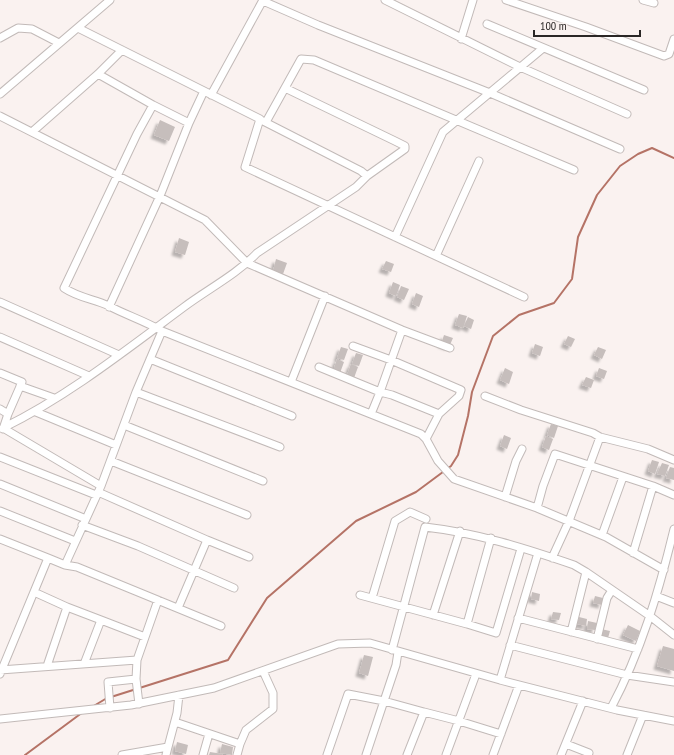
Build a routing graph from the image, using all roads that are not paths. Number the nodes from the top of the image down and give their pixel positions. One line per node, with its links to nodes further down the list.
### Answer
1 (110, 0): 10 (street)
2 (263, 0): 22 (street); 24 (street)
3 (385, 0): 7 (street)
4 (473, 0): 12 (street)
5 (506, 0): 13 (street)
6 (643, 0): 8 (street)
7 (401, 3): 12 (street)
8 (654, 3)
9 (487, 24): 15 (street)
10 (78, 28): 14 (street); 16 (street)
11 (0, 38): 14 (street)
12 (461, 39): 17 (street)
13 (674, 39)
14 (59, 43): 23 (street)
15 (542, 49): 17 (street); 20 (street)
16 (122, 50): 18 (street); 21 (street)
17 (520, 67): 22 (street); 26 (street)
18 (98, 74): 25 (street); 31 (street)
19 (285, 88): 28 (street); 29 (street); 36 (street)
20 (644, 90)
21 (204, 91): 24 (street); 30 (street)
22 (490, 93): 29 (street); 32 (street)
23 (0, 94)
24 (211, 95): 28 (street)
25 (153, 105): 30 (street); 35 (street)
26 (627, 114)
27 (0, 116): 31 (street)
28 (263, 121): 36 (street); 38 (street)
29 (455, 121): 34 (street); 39 (street)
30 (189, 123): 37 (street)
31 (32, 132): 35 (street)
32 (620, 149)
33 (479, 161): 40 (street)
34 (574, 170)
35 (119, 175): 37 (street); 45 (street)
36 (367, 176): 38 (street)
37 (160, 196): 41 (street); 45 (street)
38 (328, 206): 39 (street); 41 (street)
39 (395, 237): 40 (street)
40 (436, 256): 43 (street)
41 (248, 263): 42 (street); 46 (street)
42 (325, 296): 47 (street); 57 (street)
43 (524, 297)
44 (0, 302): 51 (street)
45 (109, 306): 46 (street)
46 (159, 329): 51 (street); 52 (street); 57 (street)
47 (402, 330): 50 (street); 53 (street)
48 (0, 337): 56 (street)
49 (353, 346): 53 (street)
50 (450, 348)
51 (119, 355): 56 (street)
52 (150, 359): 59 (street); 68 (street)
53 (391, 360): 60 (street); 67 (street)
54 (319, 367): 60 (street)
55 (0, 372): 58 (street)
56 (89, 376): 62 (street)
57 (291, 382): 66 (street)
58 (20, 386): 62 (street); 65 (street)
59 (136, 392): 69 (street); 74 (street)
60 (380, 392): 66 (street); 67 (street)
61 (484, 396): 71 (street)
62 (54, 398): 64 (street)
63 (0, 409): 65 (street)
64 (36, 412): 70 (street); 73 (street)
65 (8, 414): 70 (street)
66 (371, 414): 72 (street)
67 (439, 414): 72 (street)
68 (292, 416)
69 (124, 425): 73 (street); 81 (street)
70 (2, 430): 84 (street)
71 (600, 437): 77 (street); 79 (street)
72 (426, 438): 86 (street)
73 (116, 445): 78 (street)
74 (280, 447)
75 (522, 449): 86 (street)
76 (0, 457): 84 (street)
77 (674, 460)
78 (111, 461): 84 (street); 89 (street)
79 (590, 464): 80 (street); 87 (street); 91 (street)
80 (623, 477): 83 (street); 95 (street)
81 (263, 481)
82 (0, 484): 92 (street)
83 (653, 486): 85 (street); 102 (street)
84 (99, 491): 92 (street); 98 (street)
85 (674, 495)
86 (505, 497): 87 (street)
87 (537, 508): 91 (street)
88 (0, 511): 99 (street)
89 (247, 515)
90 (426, 519): 116 (street)
91 (569, 521): 95 (street); 106 (street)
92 (84, 522): 99 (street); 108 (street)
93 (674, 529): 104 (street)
94 (460, 530): 96 (street); 119 (street); 122 (street)
95 (602, 535): 102 (street)
96 (491, 538): 101 (street); 126 (street)
97 (0, 539): 105 (street)
98 (207, 540): 103 (street); 108 (street)
99 (75, 541): 107 (street)
100 (520, 552): 126 (street)
101 (538, 553): 106 (street); 124 (street)
102 (633, 553): 109 (street)
103 (249, 557)
104 (671, 557): 109 (street)
105 (48, 558): 107 (street); 113 (street)
106 (552, 558): 110 (street)
107 (65, 565): 117 (street)
108 (195, 570): 111 (street); 121 (street)
109 (664, 570): 115 (street)
110 (586, 572): 112 (street); 128 (street)
111 (234, 588)
112 (612, 590): 123 (street); 131 (street)
113 (34, 592): 120 (street); 139 (street)
114 (360, 595): 116 (street)
115 (656, 596): 118 (street); 123 (street)
116 (372, 598): 119 (street)
117 (158, 600): 121 (street); 130 (street)
118 (674, 603)
119 (402, 606): 122 (street); 134 (street)
120 (67, 608): 125 (street); 137 (street)
121 (178, 608): 127 (street)
122 (433, 615): 126 (street)
123 (650, 616): 129 (street); 133 (street)
124 (518, 618): 128 (street); 132 (street)
125 (101, 620): 130 (street); 136 (street)
126 (467, 624)
127 (221, 626)
128 (572, 632): 131 (street)
129 (674, 635)
130 (145, 637): 135 (street)
131 (597, 639): 133 (street)
132 (510, 645): 141 (street); 142 (street)
133 (638, 649): 141 (street)
134 (395, 651): 138 (street); 140 (street); 147 (street)
135 (137, 660): 136 (street); 143 (street)
136 (84, 664): 137 (street)
137 (46, 666): 139 (street)
138 (263, 671): 146 (street); 160 (street)
139 (0, 672)
140 (476, 674): 142 (street); 155 (street)
141 (627, 675): 144 (street); 151 (street)
142 (500, 680): 145 (street)
143 (137, 681): 149 (street); 150 (street)
144 (674, 682)
145 (519, 686): 148 (street); 159 (street)
146 (179, 695): 149 (street); 157 (street)
147 (384, 701): 152 (street); 168 (street); 169 (street)
148 (583, 701): 151 (street); 161 (street)
149 (139, 704): 150 (street)
150 (110, 705): 154 (street)
151 (611, 708): 153 (street)
152 (424, 712): 155 (street); 170 (street)
153 (643, 715): 156 (street); 174 (street)
154 (0, 719)
155 (459, 721): 159 (street); 171 (street)
156 (674, 721)
157 (175, 722): 158 (street); 162 (street)
158 (209, 734): 160 (street); 166 (street)
159 (501, 734): 172 (street)
160 (240, 744): 167 (street)
161 (566, 744): 163 (street); 173 (street)
162 (168, 747): 164 (street); 165 (street)
163 (589, 753)
164 (122, 755)
165 (166, 755)
166 (203, 755)
167 (237, 755)
168 (327, 755)
169 (366, 755)
170 (407, 755)
171 (446, 755)
172 (493, 755)
173 (561, 755)
174 (627, 755)

